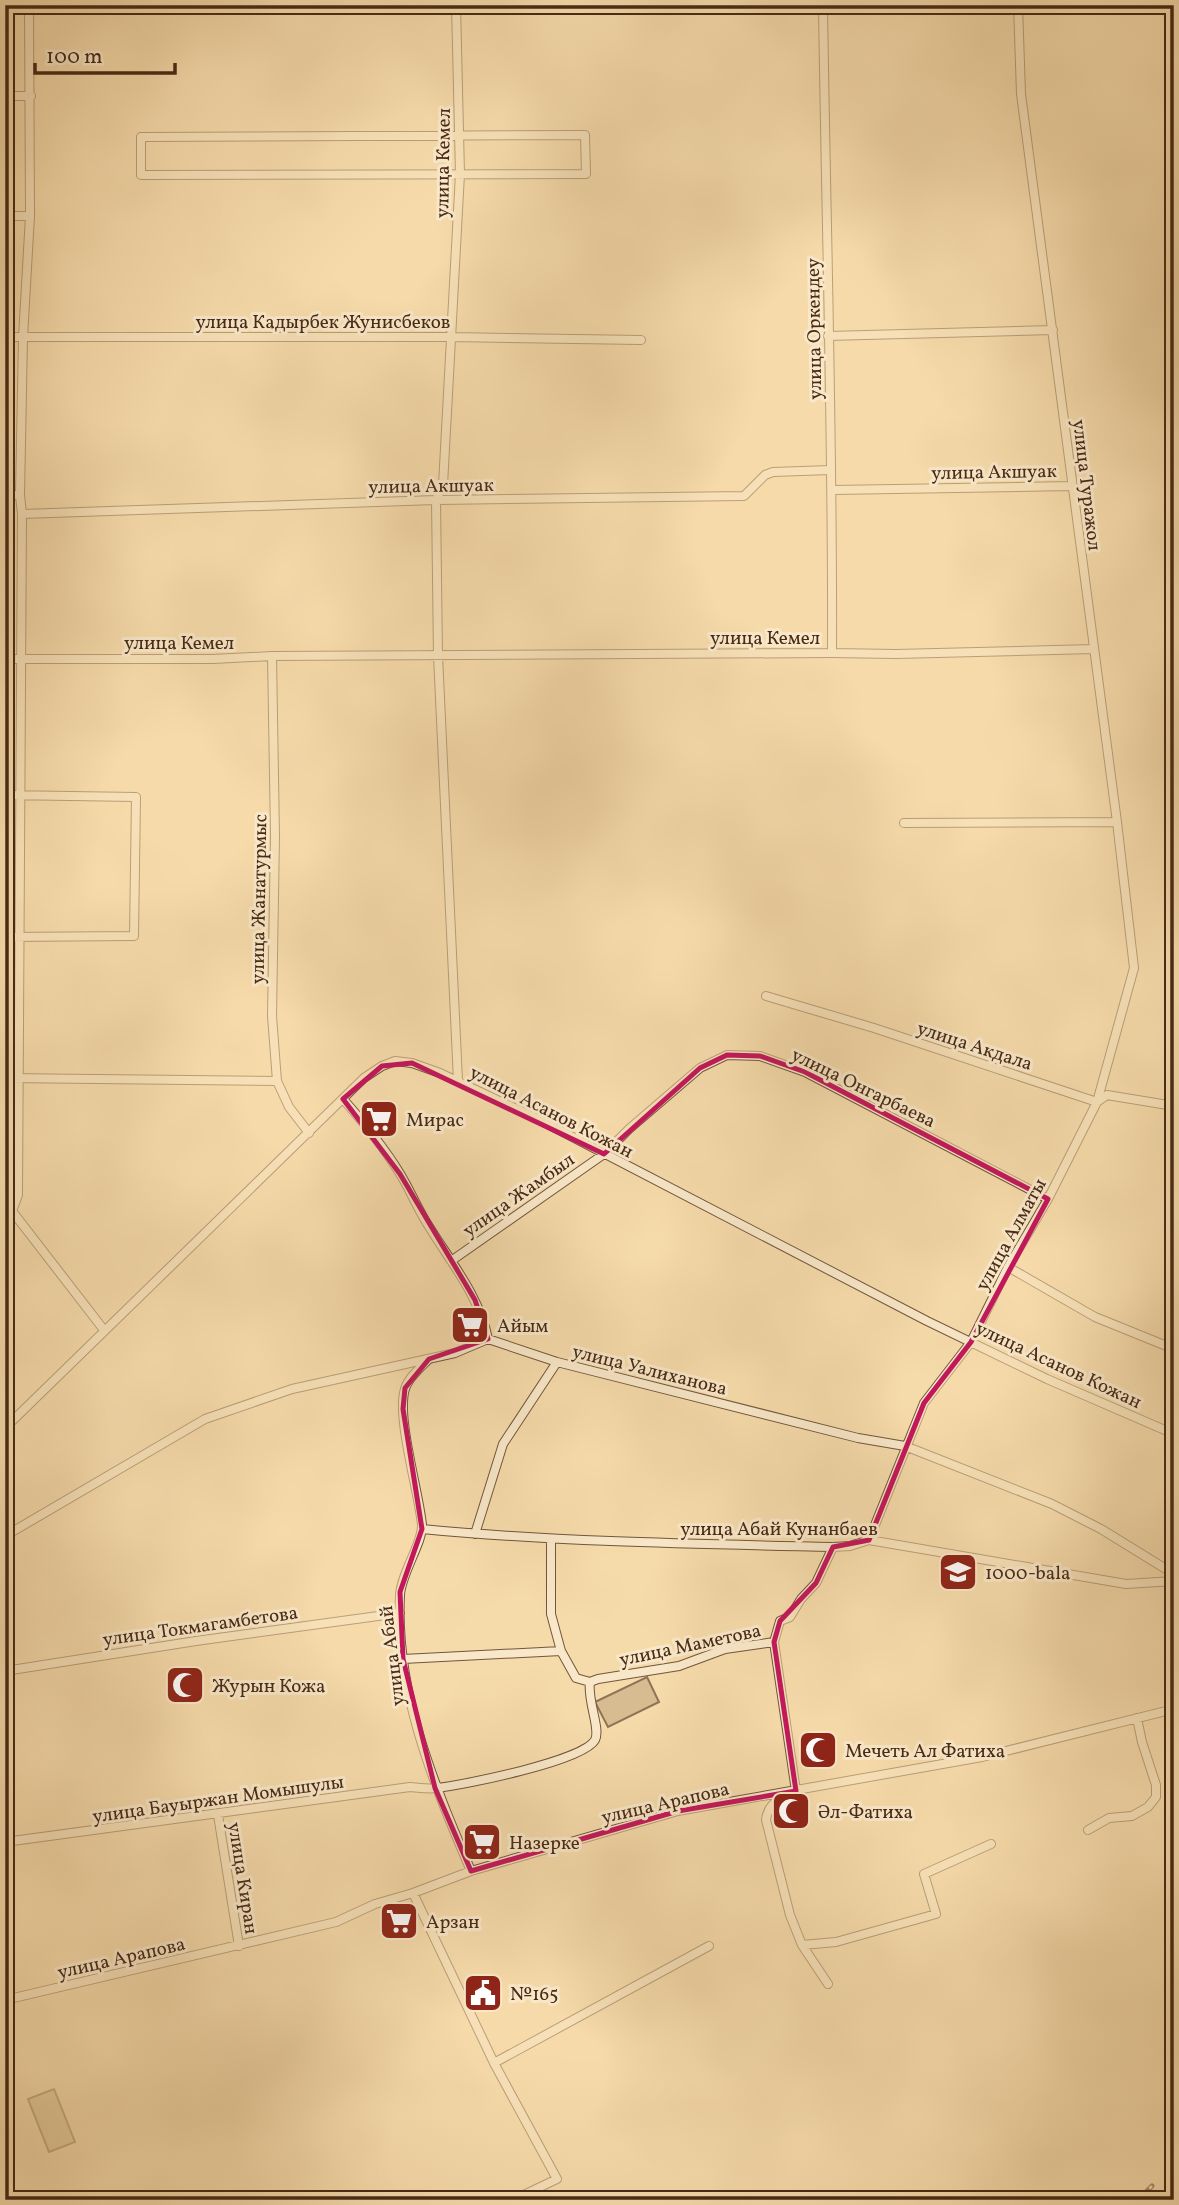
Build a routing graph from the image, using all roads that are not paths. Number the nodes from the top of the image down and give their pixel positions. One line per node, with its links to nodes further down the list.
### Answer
1 (29, 5): 6 (street)
2 (456, 5): 7 (street, улица Кемел)
3 (823, 5): 12 (street, улица Оркендеу)
4 (1018, 5): 11 (street, улица Туражол)
5 (5, 96): 6 (street)
6 (31, 96): 10 (street)
7 (460, 136): 8 (street, улица Кемел); 8 (street); 8 (street)
8 (460, 174): 15 (street, улица Кемел)
9 (5, 215): 10 (street)
10 (30, 216): 14 (street)
11 (1054, 330): 12 (street); 18 (street, улица Туражол)
12 (828, 336): 17 (street, улица Оркендеу)
13 (5, 337): 14 (street, улица Кадырбек Жунисбеков)
14 (23, 337): 15 (street, улица Кадырбек Жунисбеков); 21 (street)
15 (451, 337): 16 (street, улица Кадырбек Жунисбеков); 22 (street, улица Кемел)
16 (641, 340)
17 (831, 470): 19 (street, улица Оркендеу); 22 (street, улица Акшуак)
18 (1072, 486): 19 (street, улица Акшуак); 24 (street, улица Туражол)
19 (833, 490): 25 (street, улица Оркендеу)
20 (5, 495): 21 (street)
21 (20, 495): 23 (street)
22 (436, 500): 23 (street, улица Акшуак); 27 (street, улица Кемел)
23 (22, 513): 28 (street)
24 (1093, 649): 25 (street, улица Кемел); 32 (street, улица Туражол)
25 (832, 653): 27 (street, улица Кемел)
26 (272, 656): 27 (street, улица Кемел); 28 (street, улица Кемел); 40 (street, улица Жанатурмыс)
27 (438, 656): 41 (street, улица Кемел)
28 (21, 658): 29 (street, улица Кемел); 31 (street)
29 (5, 659)
30 (5, 795): 31 (street)
31 (20, 795): 35 (street); 35 (street)
32 (1117, 822): 33 (street); 36 (street, улица Туражол)
33 (904, 823)
34 (5, 937): 35 (street)
35 (20, 937): 39 (street)
36 (1134, 968): 43 (street, улица Алматы)
37 (766, 996): 43 (street, улица Акдала)
38 (5, 1078): 39 (street)
39 (19, 1078): 40 (street); 48 (street)
40 (277, 1081): 45 (street, улица Жанатурмыс)
41 (458, 1081): 42 (street, улица Асанов Кожан); 46 (street, улица Асанов Кожан)
42 (344, 1099): 45 (street, улица Асанов Кожан); 49 (street, улица Жамбыл)
43 (1097, 1102): 44 (street, улица Акдала); 47 (street, улица Алматы)
44 (1174, 1106)
45 (309, 1133): 51 (street, улица Асанов Кожан)
46 (604, 1154): 47 (street, улица Онгарбаева); 49 (street, улица Жамбыл); 53 (street, улица Асанов Кожан)
47 (1048, 1199): 50 (street, улица Алматы)
48 (9, 1214): 51 (street)
49 (451, 1261): 52 (street, улица Жамбыл)
50 (1008, 1267): 53 (street, улица Алматы); 54 (street)
51 (104, 1330): 57 (street, улица Асанов Кожан)
52 (488, 1339): 55 (street); 56 (street, улица Уалиханова)
53 (971, 1342): 58 (street, улица Асанов Кожан); 59 (street, улица Алматы)
54 (1174, 1349)
55 (429, 1359): 60 (street); 62 (street)
56 (557, 1362): 59 (street, улица Уалиханова); 61 (street)
57 (5, 1427)
58 (1174, 1434)
59 (905, 1446): 64 (street, улица Алматы); 66 (street, улица Уалиханова)
60 (422, 1528): 61 (street, улица Абай Кунанбаев); 68 (street, улица Абай)
61 (475, 1534): 63 (street, улица Абай Кунанбаев)
62 (5, 1536)
63 (551, 1539): 65 (street, улица Абай Кунанбаев); 70 (street)
64 (869, 1540): 65 (street, улица Абай Кунанбаев); 67 (street, улица Абай Кунанбаев)
65 (833, 1547): 69 (street)
66 (1174, 1574)
67 (1174, 1581)
68 (400, 1613): 71 (street, улица Абай); 72 (street, улица Токмагамбетова)
69 (774, 1642): 73 (street, улица Маметова); 77 (street)
70 (561, 1651): 71 (street); 73 (street)
71 (403, 1659): 76 (street, улица Абай)
72 (5, 1671)
73 (590, 1682): 76 (street)
74 (1174, 1709): 75 (street, улица Арапова)
75 (1137, 1718): 77 (street, улица Арапова); 79 (street)
76 (435, 1788): 78 (street, улица Бауыржан Момышулы); 82 (street, улица Абай)
77 (796, 1791): 82 (street, улица Арапова); 84 (street)
78 (218, 1815): 80 (street, улица Бауыржан Момышулы); 85 (street, улица Киран)
79 (1088, 1830)
80 (5, 1842)
81 (991, 1844): 84 (street)
82 (471, 1871): 83 (street, улица Арапова)
83 (413, 1894): 85 (street, улица Арапова); 89 (street)
84 (802, 1945): 87 (street)
85 (239, 1946): 88 (street, улица Арапова)
86 (709, 1946): 89 (street)
87 (828, 1984)
88 (5, 2000)
89 (494, 2063): 90 (street)
90 (513, 2200)

